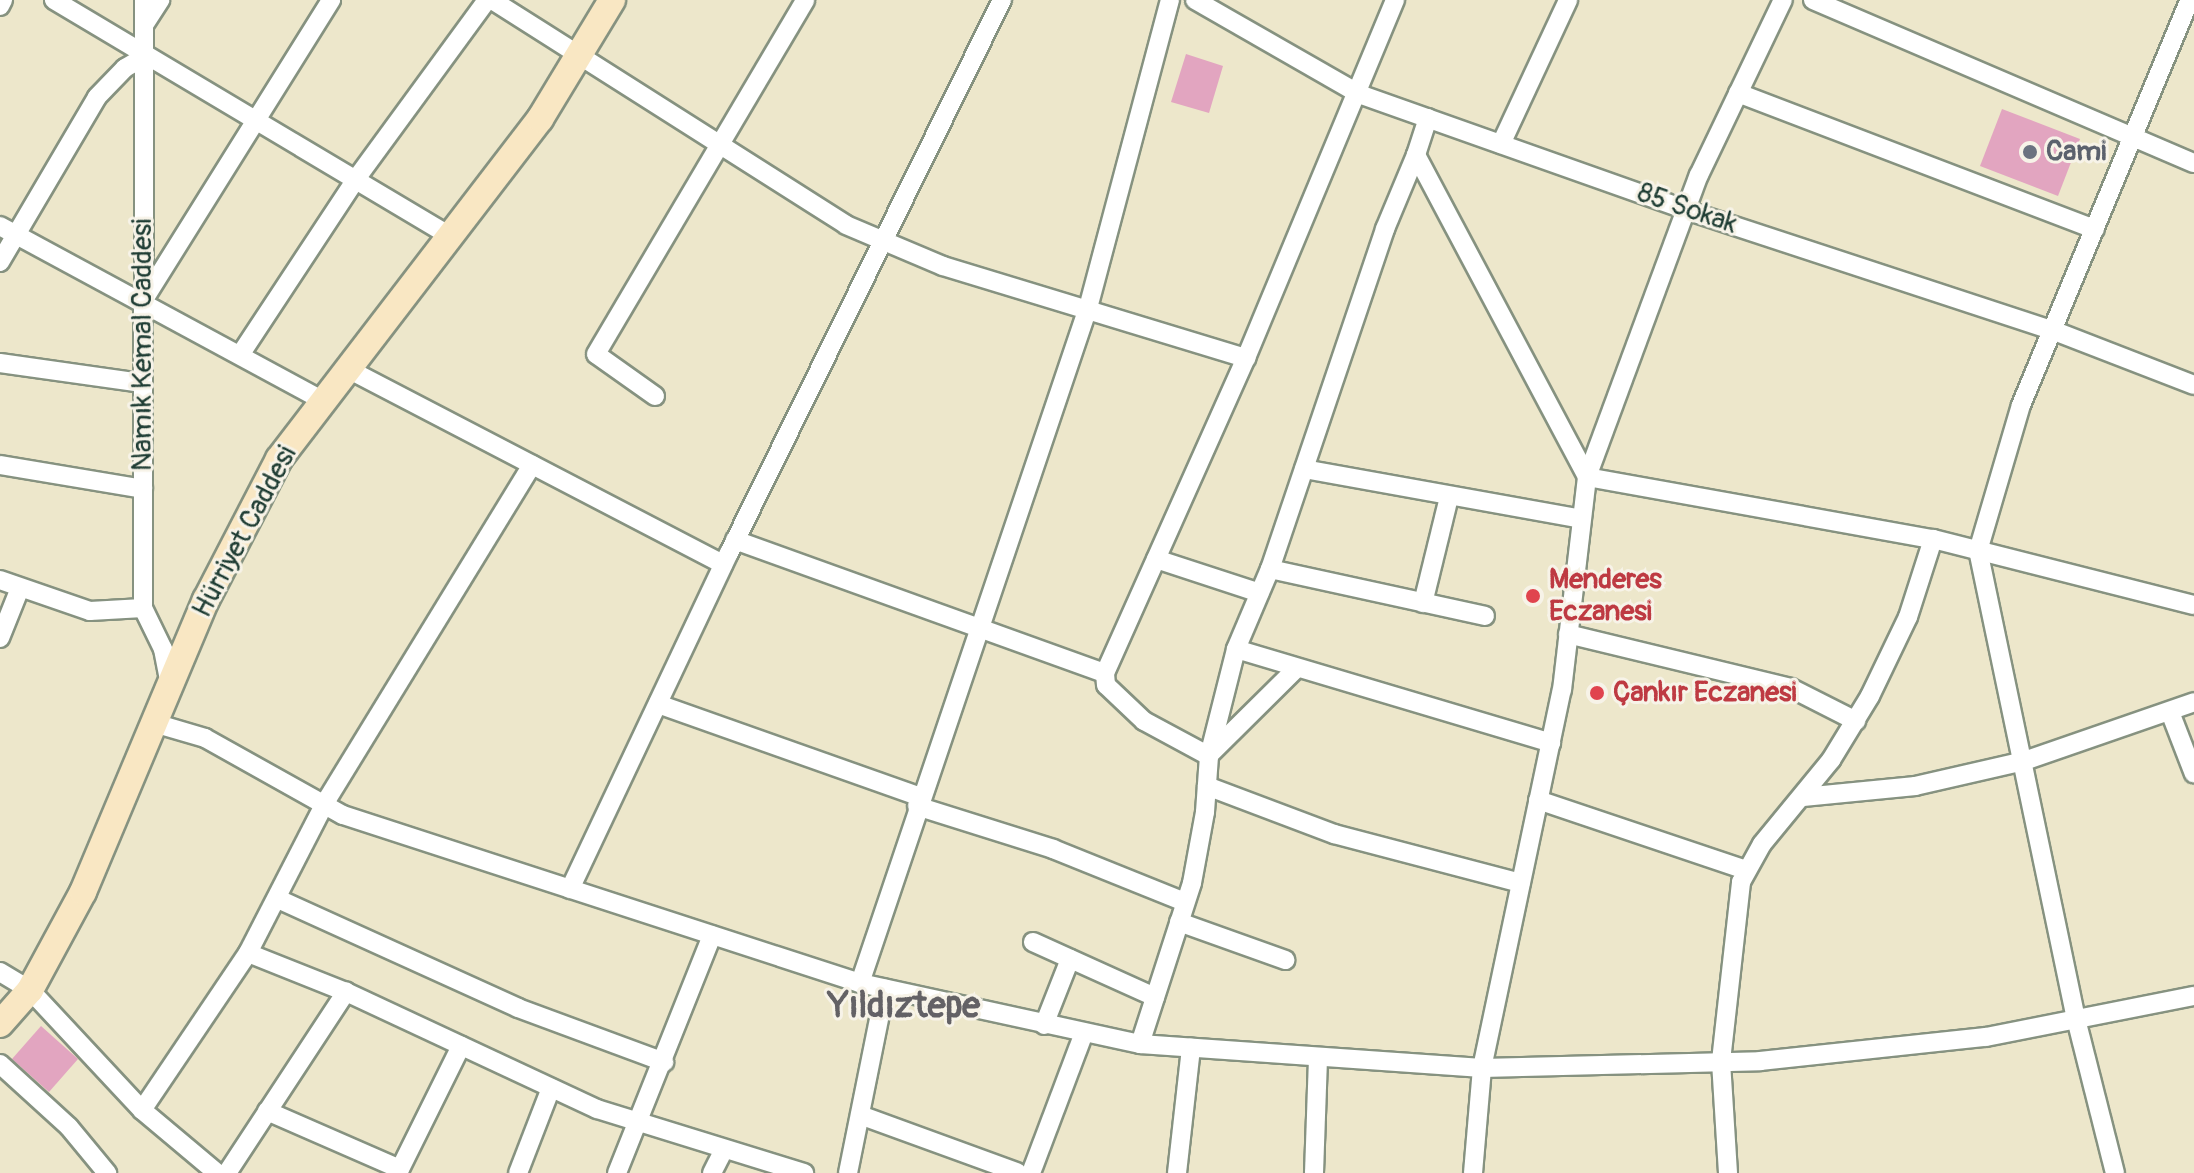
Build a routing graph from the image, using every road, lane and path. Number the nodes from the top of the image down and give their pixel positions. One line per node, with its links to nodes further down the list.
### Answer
1 (3, 0): 17 (street)
2 (54, 0): 19 (street)
3 (144, 0): 18 (street, Namık Kemal Caddesi)
4 (160, 0): 18 (street)
5 (331, 0): 24 (street)
6 (489, 0): 20 (street); 30 (street)
7 (612, 0): 20 (street, Hürriyet Caddesi)
8 (805, 0): 27 (street)
9 (1002, 0): 35 (street)
10 (1170, 0): 38 (street)
11 (1195, 0): 22 (street, 85 Sokak)
12 (1395, 0): 22 (street)
13 (1568, 0): 26 (street)
14 (1783, 0): 21 (street)
15 (1813, 0): 25 (street)
16 (2188, 1): 25 (street)
17 (0, 6)
18 (144, 25): 19 (street, Namık Kemal Caddesi)
19 (144, 54): 24 (street); 33 (street); 37 (street, Namık Kemal Caddesi)
20 (577, 58): 27 (street); 34 (street, Hürriyet Caddesi)
21 (1738, 93): 31 (street); 32 (street)
22 (1359, 94): 23 (street, 85 Sokak); 41 (street)
23 (1428, 118): 26 (street, 85 Sokak); 28 (street)
24 (258, 120): 30 (street); 37 (street)
25 (2132, 137): 29 (street); 32 (street)
26 (1501, 144): 31 (street, 85 Sokak)
27 (718, 146): 35 (street); 46 (street)
28 (1416, 155): 50 (street); 51 (street)
29 (2194, 163)
30 (356, 179): 34 (street); 40 (street)
31 (1686, 210): 39 (street, 85 Sokak); 51 (street)
32 (2095, 229): 39 (street)
33 (8, 230): 36 (street); 37 (street)
34 (450, 236): 43 (street, Hürriyet Caddesi)
35 (885, 241): 38 (street); 56 (street)
36 (0, 262)
37 (143, 301): 40 (street); 44 (street, Namık Kemal Caddesi)
38 (1088, 308): 41 (street); 68 (street)
39 (2052, 330): 45 (street, 85 Sokak); 57 (street)
40 (240, 355): 47 (street)
41 (1246, 358): 58 (street)
42 (0, 363): 44 (street)
43 (348, 369): 47 (street, Hürriyet Caddesi); 49 (street)
44 (143, 383): 52 (street, Namık Kemal Caddesi)
45 (2194, 385)
46 (655, 396)
47 (323, 401): 74 (street, Hürriyet Caddesi)
48 (0, 465): 52 (street)
49 (532, 465): 59 (street); 88 (street)
50 (1304, 469): 53 (street); 60 (street)
51 (1587, 477): 54 (street); 55 (street)
52 (143, 489): 66 (street, Namık Kemal Caddesi)
53 (1449, 497): 54 (street); 64 (street)
54 (1582, 519): 69 (street)
55 (1933, 539): 57 (street); 78 (street)
56 (735, 540): 59 (street); 68 (street)
57 (1978, 551): 65 (street); 82 (street)
58 (1156, 559): 63 (street); 73 (street)
59 (723, 564): 76 (street)
60 (1270, 569): 63 (street); 64 (street)
61 (0, 580): 62 (street)
62 (20, 588): 66 (street); 70 (street)
63 (1260, 593): 71 (street)
64 (1423, 603): 67 (street)
65 (2194, 605)
66 (143, 608): 74 (street, Namık Kemal Caddesi)
67 (1485, 616)
68 (977, 627): 73 (street); 87 (street)
69 (1568, 634): 78 (street); 80 (street)
70 (0, 638)
71 (1236, 649): 72 (street); 81 (street)
72 (1297, 668): 80 (street); 81 (street)
73 (1105, 673): 81 (street)
74 (170, 685): 79 (street, Hürriyet Caddesi)
75 (2194, 702): 77 (street)
76 (658, 704): 87 (street); 91 (street)
77 (2170, 712): 82 (street); 83 (street)
78 (1856, 721): 85 (street)
79 (154, 723): 88 (street); 103 (street, Hürriyet Caddesi)
80 (1551, 743): 86 (street)
81 (1209, 756): 84 (street)
82 (2024, 761): 85 (street); 107 (street)
83 (2194, 774)
84 (1207, 786): 90 (street); 93 (street)
85 (1803, 797): 89 (street)
86 (1538, 800): 89 (street); 90 (street)
87 (919, 801): 93 (street); 101 (street)
88 (324, 805): 91 (street); 92 (street)
89 (1746, 870): 115 (street)
90 (1521, 883): 118 (street)
91 (570, 889): 95 (street)
92 (278, 899): 97 (street); 116 (street)
93 (1185, 902): 94 (street)
94 (1179, 922): 99 (street); 106 (street)
95 (712, 935): 101 (street); 116 (street)
96 (1033, 942): 98 (street)
97 (248, 953): 104 (street); 120 (street)
98 (1070, 959): 106 (street); 109 (street)
99 (1285, 960)
100 (0, 972): 103 (street)
101 (860, 983): 102 (street)
102 (885, 989): 109 (street); 122 (street)
103 (30, 990): 108 (street, Hürriyet Caddesi); 120 (street)
104 (346, 992): 112 (street); 121 (street)
105 (2194, 996): 107 (street)
106 (1155, 997): 111 (street)
107 (2076, 1019): 115 (street); 141 (street)
108 (0, 1024)
109 (1044, 1025): 110 (street)
110 (1084, 1033): 111 (street); 136 (street)
111 (1140, 1044): 113 (street)
112 (461, 1046): 119 (street); 126 (street)
113 (1191, 1048): 114 (street); 137 (street)
114 (1318, 1057): 118 (street); 138 (street)
115 (1721, 1061): 118 (street); 140 (street)
116 (664, 1062): 123 (street)
117 (0, 1064): 127 (street)
118 (1482, 1068): 139 (street)
119 (551, 1088): 123 (street); 130 (street)
120 (142, 1110): 125 (street)
121 (267, 1111): 126 (street); 129 (street)
122 (860, 1115): 134 (street); 135 (street)
123 (641, 1124): 124 (street); 131 (street)
124 (724, 1149): 132 (street); 133 (street)
125 (196, 1166): 128 (street)
126 (399, 1171)
127 (107, 1173)
128 (217, 1173)
129 (227, 1173)
130 (518, 1173)
131 (617, 1173)
132 (712, 1173)
133 (804, 1173)
134 (848, 1173)
135 (1018, 1173)
136 (1031, 1173)
137 (1177, 1173)
138 (1314, 1173)
139 (1473, 1173)
140 (1728, 1173)
141 (2115, 1173)

